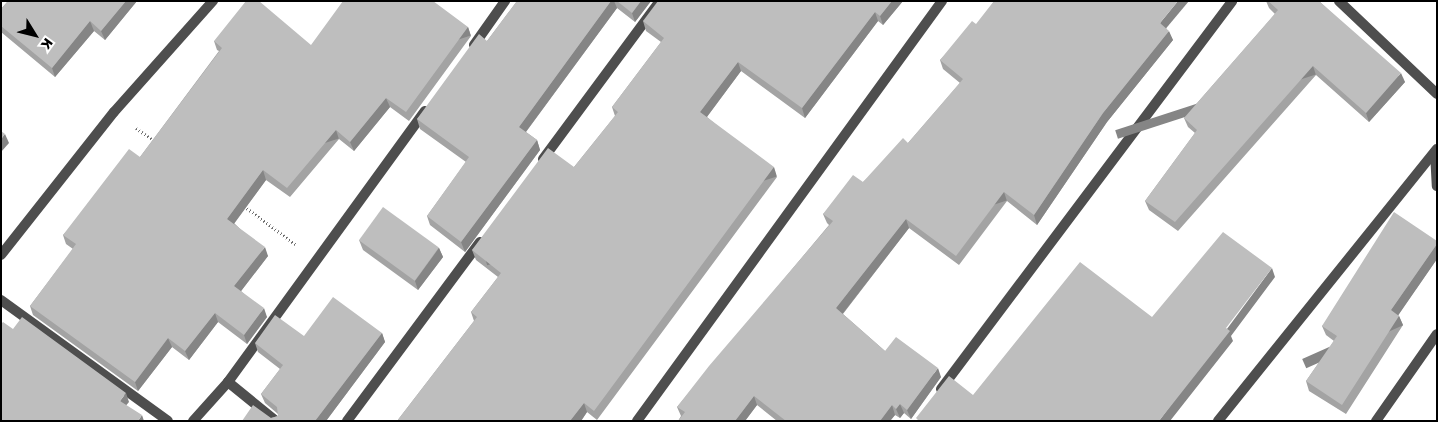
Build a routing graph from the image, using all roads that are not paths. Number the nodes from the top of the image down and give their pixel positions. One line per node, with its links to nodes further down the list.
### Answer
1 (213, 1): 14 (street)
2 (505, 1): 7 (street)
3 (660, 1): 11 (street)
4 (942, 1): 23 (street)
5 (1232, 1): 18 (street)
6 (1339, 1): 8 (street)
7 (464, 58)
8 (1437, 94)
9 (435, 98): 17 (street)
10 (1436, 150): 12 (street); 24 (street)
11 (536, 168)
12 (1437, 186)
13 (489, 231): 22 (street)
14 (1, 255)
15 (1, 300): 19 (street)
16 (1437, 334): 25 (street)
17 (228, 382): 20 (street); 21 (street)
18 (934, 398)
19 (168, 421)
20 (193, 421)
21 (276, 421)
22 (347, 421)
23 (637, 421)
24 (1218, 421)
25 (1376, 421)

